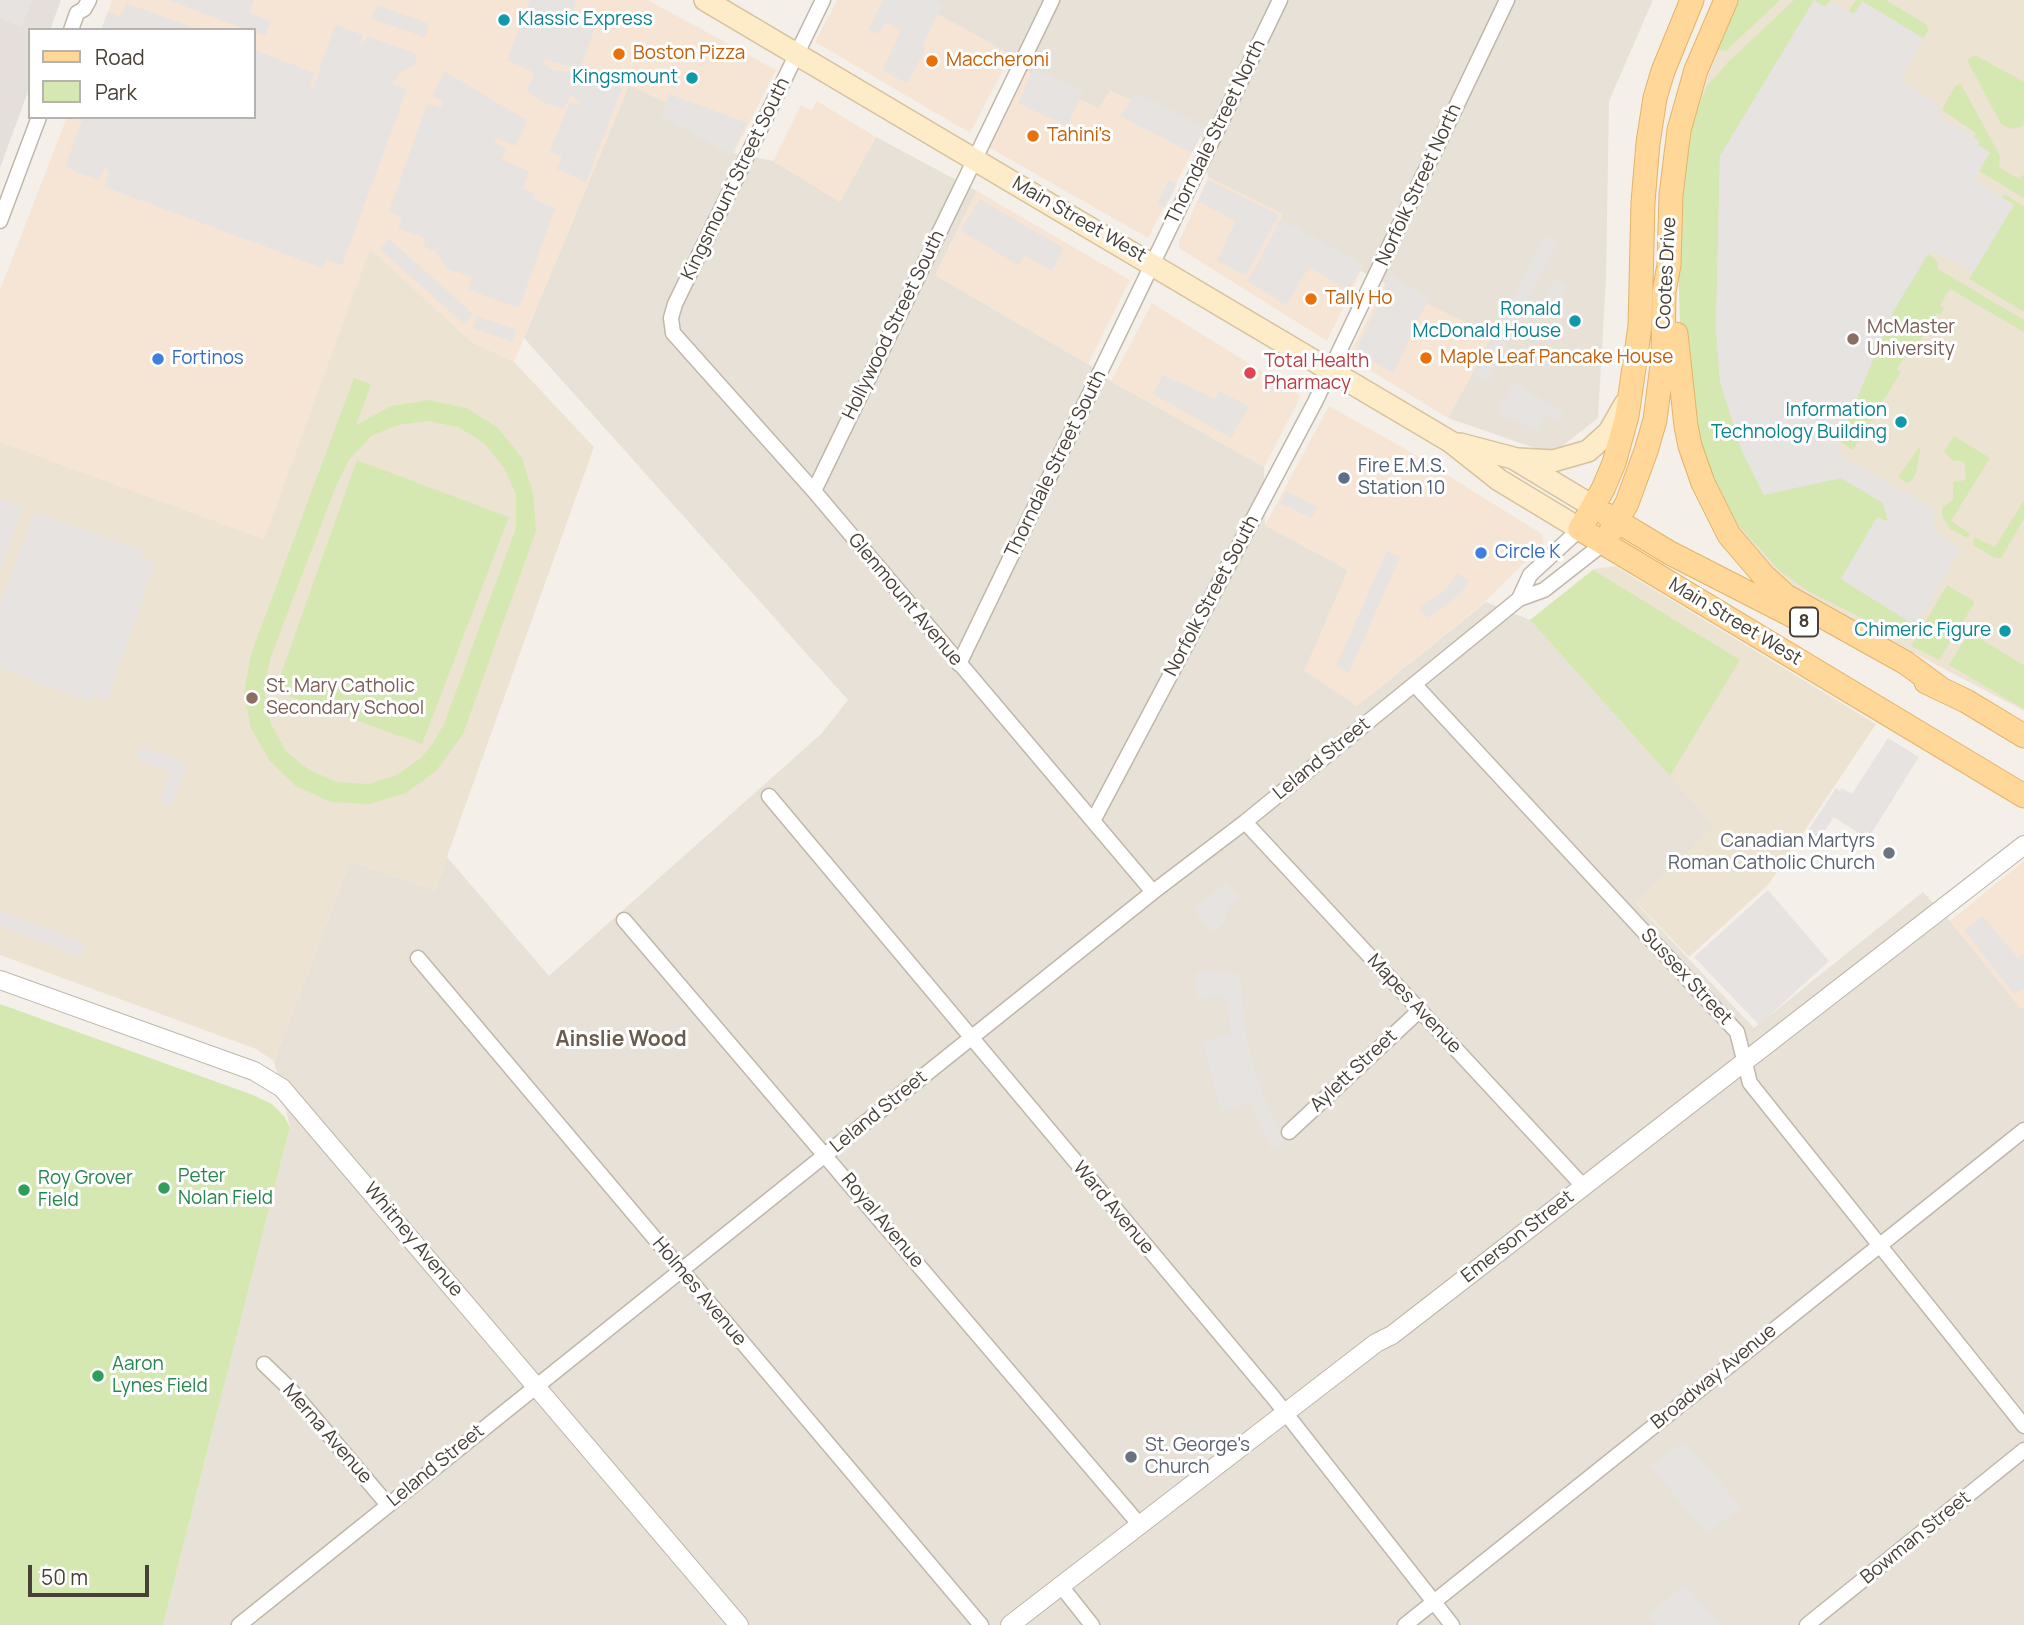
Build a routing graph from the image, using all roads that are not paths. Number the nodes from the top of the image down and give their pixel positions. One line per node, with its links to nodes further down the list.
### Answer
1 (89, 0): 9 (street)
2 (705, 0): 11 (main road, Main Street West)
3 (823, 0): 11 (street, Kingsmount Street South)
4 (1052, 0): 13 (street, Hollywood Street South)
5 (1280, 0): 15 (street, Thorndale Street North)
6 (1507, 0): 18 (street, Norfolk Street North)
7 (1692, 0): 19 (main road, Cootes Drive)
8 (1726, 0): 16 (main road, Cootes Drive)
9 (76, 6): 10 (street)
10 (71, 28)
11 (797, 54): 13 (main road, Main Street West); 17 (street, Kingsmount Street South)
12 (38, 119): 14 (street)
13 (975, 159): 15 (main road, Main Street West); 22 (street, Hollywood Street South)
14 (0, 221)
15 (1153, 264): 18 (main road, Main Street West); 28 (street, Thorndale Street South)
16 (1669, 265): 24 (main road, Cootes Drive); 30 (main road)
17 (675, 304): 22 (street, Glenmount Avenue)
18 (1330, 370): 20 (main road, Main Street West); 34 (street, Norfolk Street South)
19 (1633, 387): 21 (main road); 23 (main road, Cootes Drive)
20 (1451, 442): 21 (main road, Main Street West); 25 (main road, Main Street West)
21 (1513, 458): 23 (main road, Main Street West)
22 (814, 491): 28 (street, Glenmount Avenue)
23 (1594, 507): 24 (main road, Main Street West); 25 (main road, Cootes Drive)
24 (1618, 521): 26 (main road, Cootes Drive); 30 (main road, Main Street West / 8)
25 (1580, 529): 26 (main road, Main Street West / 8); 27 (street, Leland Street)
26 (1604, 543): 27 (street, Leland Street); 33 (main road, Main Street West / 8)
27 (1519, 599): 29 (street, Leland Street)
28 (959, 664): 34 (street, Glenmount Avenue)
29 (1415, 685): 35 (street, Leland Street); 43 (street, Sussex Street)
30 (1940, 688): 31 (main road, Main Street West / 8)
31 (2024, 736)
32 (769, 796): 42 (street, Ward Avenue)
33 (2024, 796)
34 (1093, 821): 37 (street, Glenmount Avenue)
35 (1245, 821): 37 (street, Leland Street); 41 (street, Mapes Avenue)
36 (2024, 845): 43 (street, Emerson Street)
37 (1153, 892): 42 (street, Leland Street)
38 (624, 920): 46 (street, Royal Avenue)
39 (418, 958): 49 (street, Holmes Avenue)
40 (0, 981): 51 (street, Whitney Avenue)
41 (1420, 1010): 45 (street, Aylett Street); 47 (street, Mapes Avenue)
42 (971, 1039): 46 (street, Leland Street); 52 (street, Ward Avenue)
43 (1744, 1063): 47 (street, Emerson Street); 48 (street, Sussex Street)
44 (2024, 1130): 48 (street, Broadway Avenue)
45 (1289, 1132)
46 (826, 1155): 49 (street, Leland Street); 56 (street, Royal Avenue)
47 (1583, 1186): 52 (street, Emerson Street)
48 (1878, 1245): 53 (street, Sussex Street); 58 (street, Broadway Avenue)
49 (682, 1271): 51 (street, Leland Street); 61 (street, Holmes Avenue)
50 (264, 1364): 55 (street, Merna Avenue)
51 (537, 1386): 55 (street, Leland Street); 60 (street, Whitney Avenue)
52 (1285, 1413): 56 (street, Emerson Street); 58 (street, Ward Avenue)
53 (2024, 1426)
54 (2024, 1450): 66 (street, Bowman Street)
55 (388, 1506): 59 (street, Leland Street)
56 (1139, 1524): 57 (street, Emerson Street)
57 (1061, 1587): 62 (street, Emerson Street); 63 (street)
58 (1433, 1602): 64 (street, Broadway Avenue); 65 (street, Ward Avenue)
59 (239, 1625)
60 (738, 1625)
61 (981, 1625)
62 (1010, 1625)
63 (1091, 1625)
64 (1405, 1625)
65 (1452, 1625)
66 (1807, 1625)

